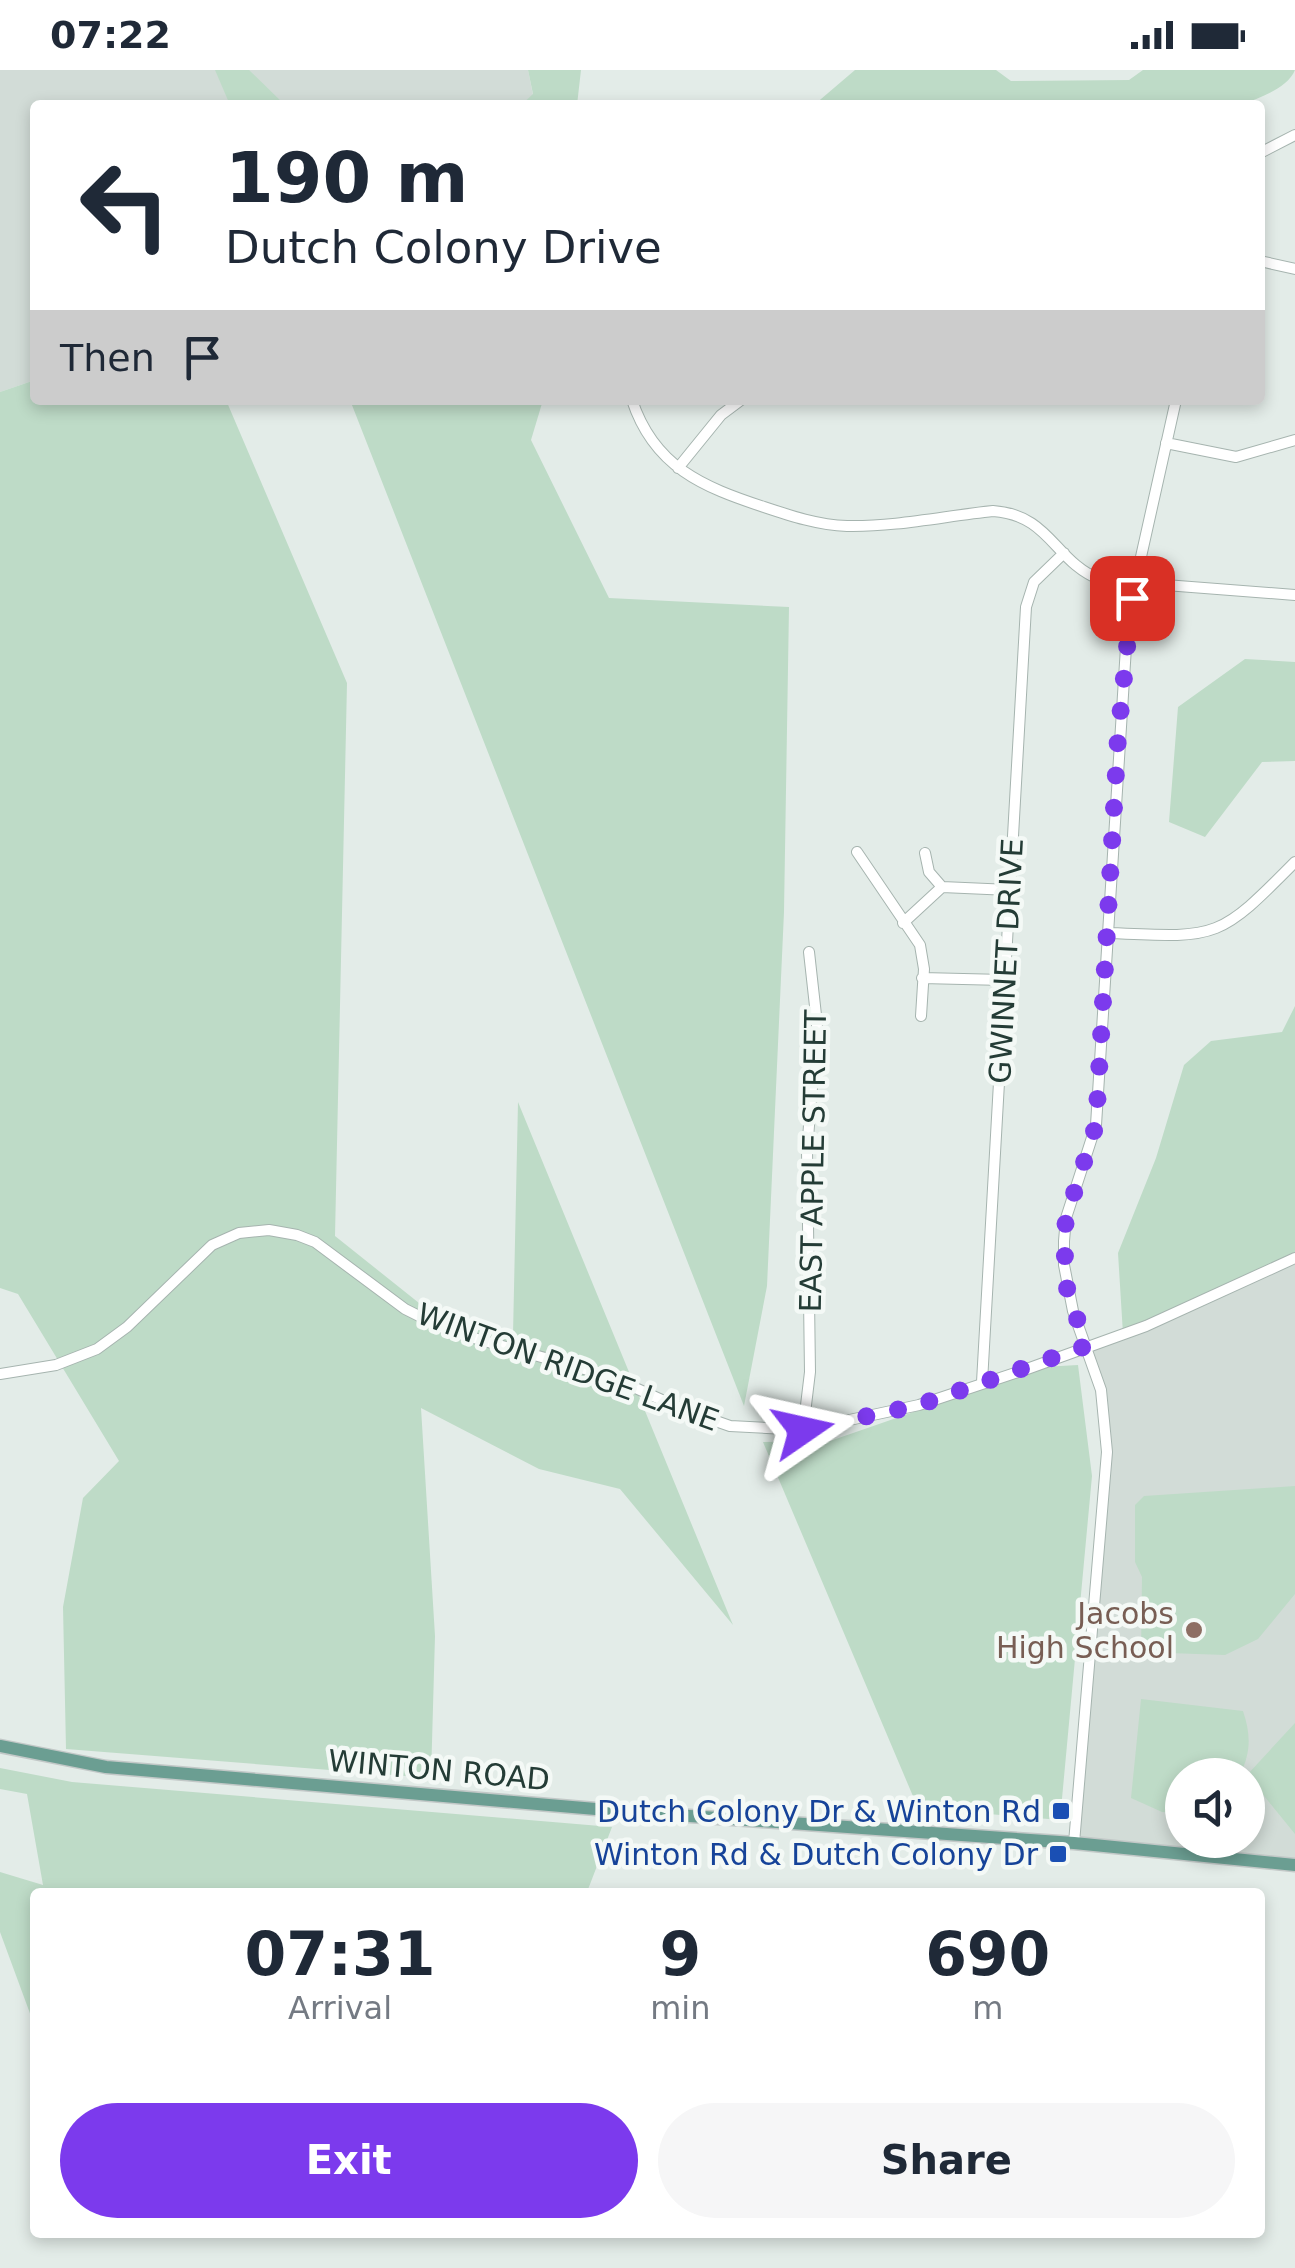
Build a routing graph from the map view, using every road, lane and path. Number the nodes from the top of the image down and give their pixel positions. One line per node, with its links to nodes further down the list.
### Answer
1 (1295, 135): 2 (street)
2 (1265, 150)
3 (1265, 262): 4 (street)
4 (1295, 269)
5 (635, 405): 10 (street)
6 (734, 405): 10 (street)
7 (1175, 405): 9 (street)
8 (1295, 440): 9 (street)
9 (1166, 444): 12 (street)
10 (678, 468): 11 (street)
11 (1064, 553): 12 (street); 18 (street, GWINNET DRIVE)
12 (1135, 585): 13 (street); 20 (street)
13 (1295, 594)
14 (857, 852): 19 (street)
15 (926, 853): 17 (street)
16 (1295, 862): 20 (street)
17 (942, 887): 18 (street); 19 (street)
18 (1010, 890): 23 (street, GWINNET DRIVE)
19 (903, 923): 22 (street)
20 (1110, 933): 26 (street)
21 (809, 952): 29 (street, EAST APPLE STREET)
22 (922, 978): 23 (street); 24 (street)
23 (1004, 980): 28 (street, GWINNET DRIVE)
24 (921, 1016)
25 (1295, 1258): 26 (street, WINTON RIDGE LANE)
26 (1086, 1346): 28 (street, WINTON RIDGE LANE); 31 (street)
27 (0, 1374): 29 (street, WINTON RIDGE LANE)
28 (982, 1382): 29 (street, WINTON RIDGE LANE)
29 (803, 1430)
30 (0, 1746): 31 (main road, WINTON ROAD)
31 (1074, 1843): 32 (main road, WINTON ROAD)
32 (1295, 1865)

